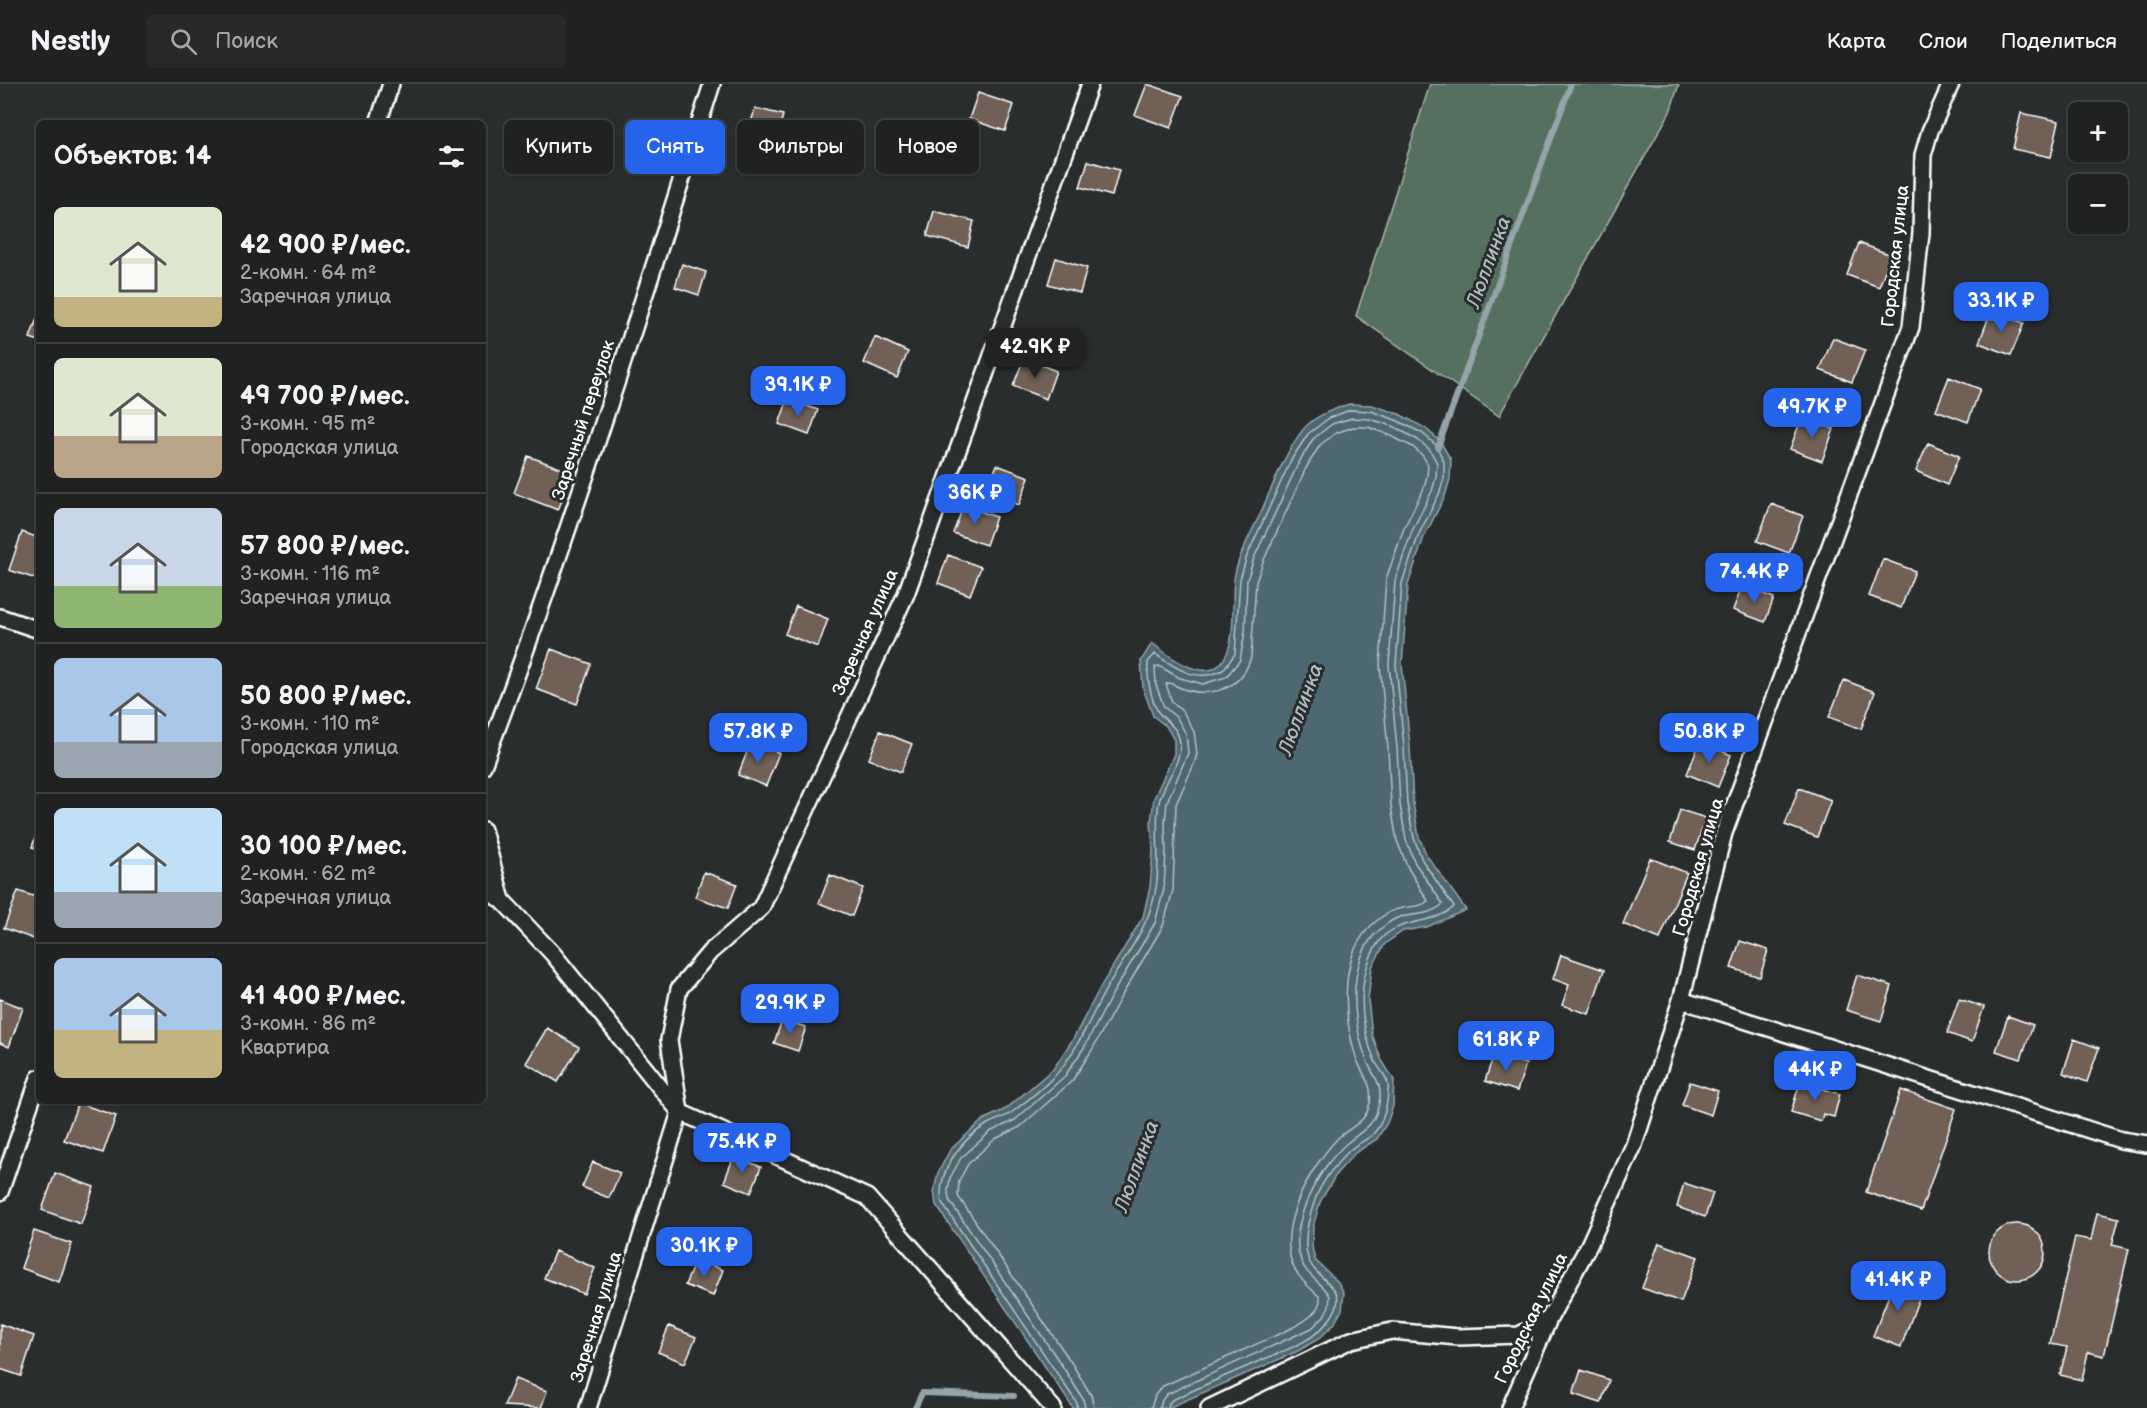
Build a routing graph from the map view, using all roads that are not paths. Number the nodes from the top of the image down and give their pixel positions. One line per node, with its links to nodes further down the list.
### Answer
1 (391, 84): 5 (street)
2 (712, 84): 8 (street, Заречный переулок)
3 (1090, 84): 14 (street, Заречная улица)
4 (1951, 84): 12 (street, Городская улица)
5 (379, 120)
6 (0, 617): 7 (street)
7 (36, 629)
8 (486, 758)
9 (486, 841): 11 (street)
10 (486, 891): 11 (street)
11 (502, 900): 14 (street)
12 (1681, 1000): 15 (street); 17 (street, Городская улица)
13 (36, 1087): 16 (street)
14 (680, 1112): 18 (street, Заречная улица); 19 (street)
15 (2147, 1144)
16 (0, 1192)
17 (1549, 1319): 20 (street); 21 (street, Городская улица)
18 (588, 1408)
19 (1053, 1408)
20 (1209, 1408)
21 (1510, 1408)

